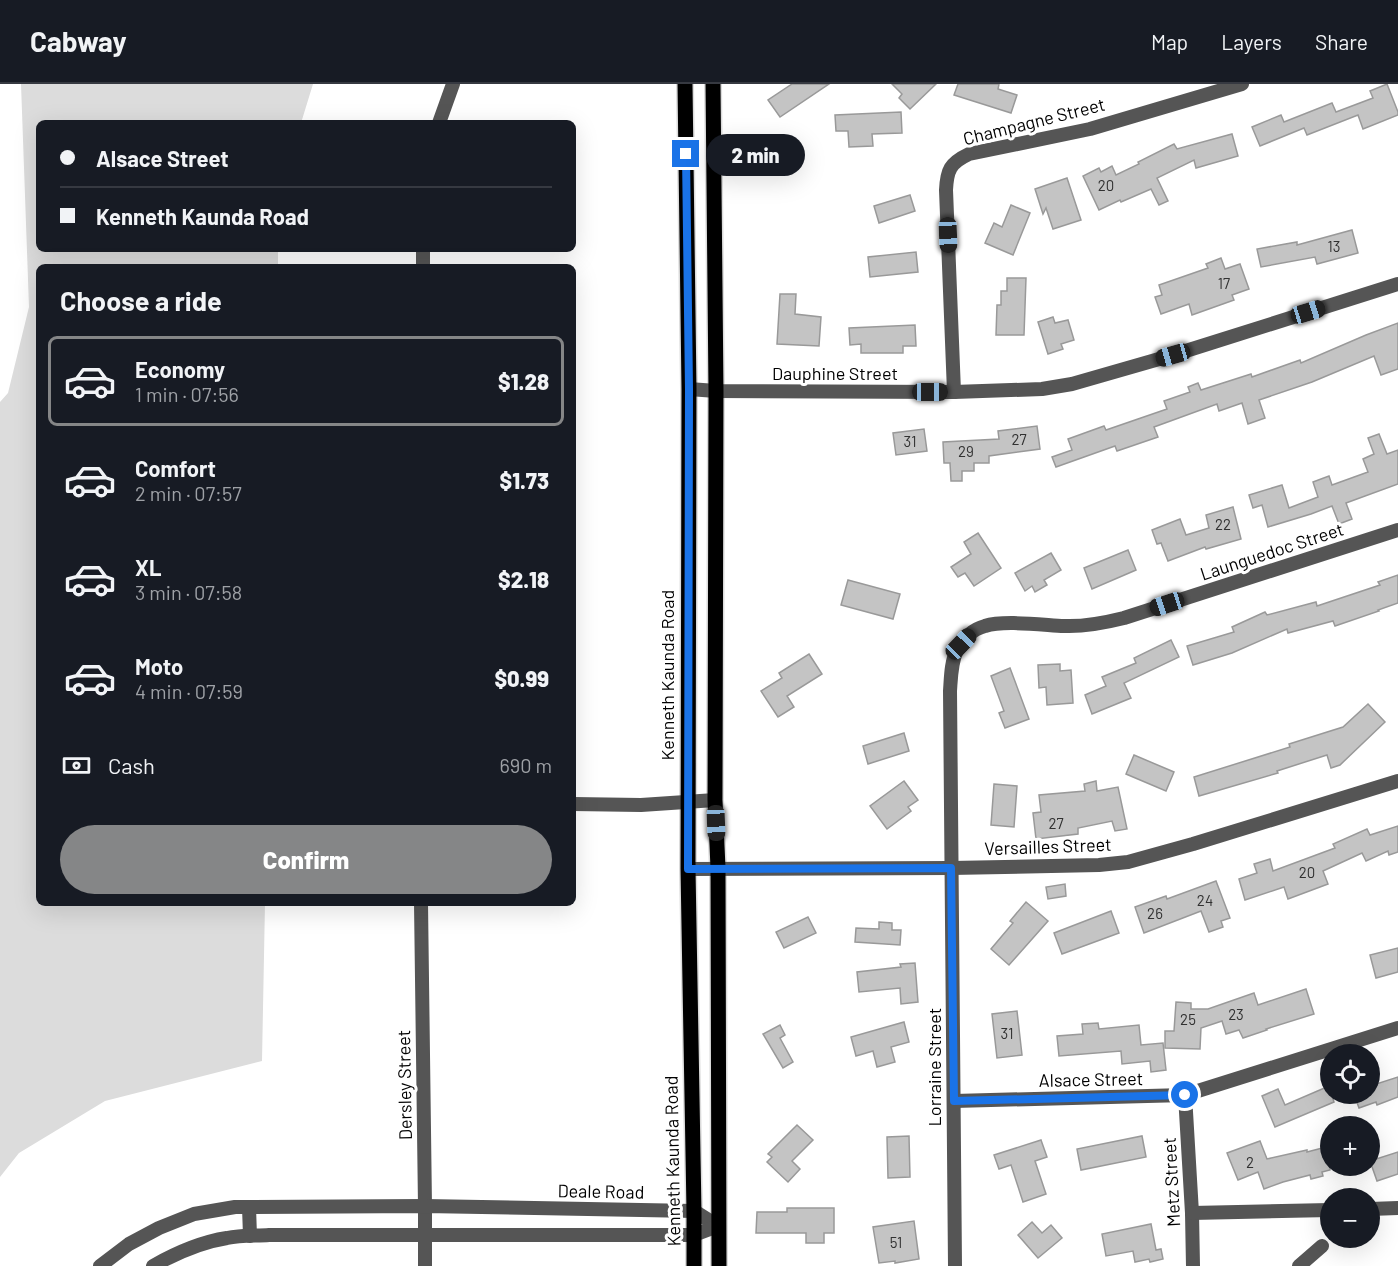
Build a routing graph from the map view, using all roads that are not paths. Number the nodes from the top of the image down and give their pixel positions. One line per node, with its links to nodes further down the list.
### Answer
1 (453, 84): 5 (street)
2 (685, 84): 7 (main road, Kenneth Kaunda Road)
3 (713, 84): 8 (main road)
4 (1242, 84): 9 (street, Champagne Street)
5 (440, 120)
6 (1398, 284): 9 (street, Dauphine Street)
7 (689, 389): 8 (street, Dauphine Street); 13 (main road, Kenneth Kaunda Road)
8 (716, 391): 9 (street, Dauphine Street); 12 (main road)
9 (954, 392)
10 (1398, 530): 16 (street, Launguedoc Street)
11 (1398, 781): 16 (street, Versailles Street)
12 (715, 800): 13 (street); 15 (main road)
13 (687, 803): 14 (street); 17 (main road, Kenneth Kaunda Road)
14 (576, 804)
15 (718, 868): 16 (street, Versailles Street); 17 (street, Versailles Street); 29 (main road)
16 (951, 868): 21 (street, Lorraine Street)
17 (688, 869): 27 (main road, Kenneth Kaunda Road)
18 (420, 906): 22 (street, Dersley Street)
19 (1398, 1028): 20 (street, Alsace Street)
20 (1185, 1095): 21 (street, Alsace Street); 28 (street, Metz Street)
21 (954, 1101): 39 (street, Lorraine Street)
22 (425, 1206): 23 (street, Deale Road); 27 (street, Deale Road); 30 (street, Dersley Street)
23 (249, 1207): 32 (street); 34 (street, Deale Road)
24 (1398, 1208): 25 (street)
25 (1380, 1209)
26 (1320, 1210): 28 (street)
27 (694, 1211): 29 (street); 31 (main road, Kenneth Kaunda Road)
28 (1192, 1213): 40 (street, Metz Street)
29 (718, 1227): 31 (street); 38 (main road)
30 (424, 1234): 31 (street); 32 (street); 36 (street, Dersley Street)
31 (694, 1235): 37 (main road, Kenneth Kaunda Road)
32 (250, 1236): 35 (street)
33 (1320, 1248): 41 (street)
34 (100, 1266)
35 (153, 1266)
36 (424, 1266)
37 (694, 1266)
38 (719, 1266)
39 (955, 1266)
40 (1193, 1266)
41 (1299, 1266)

